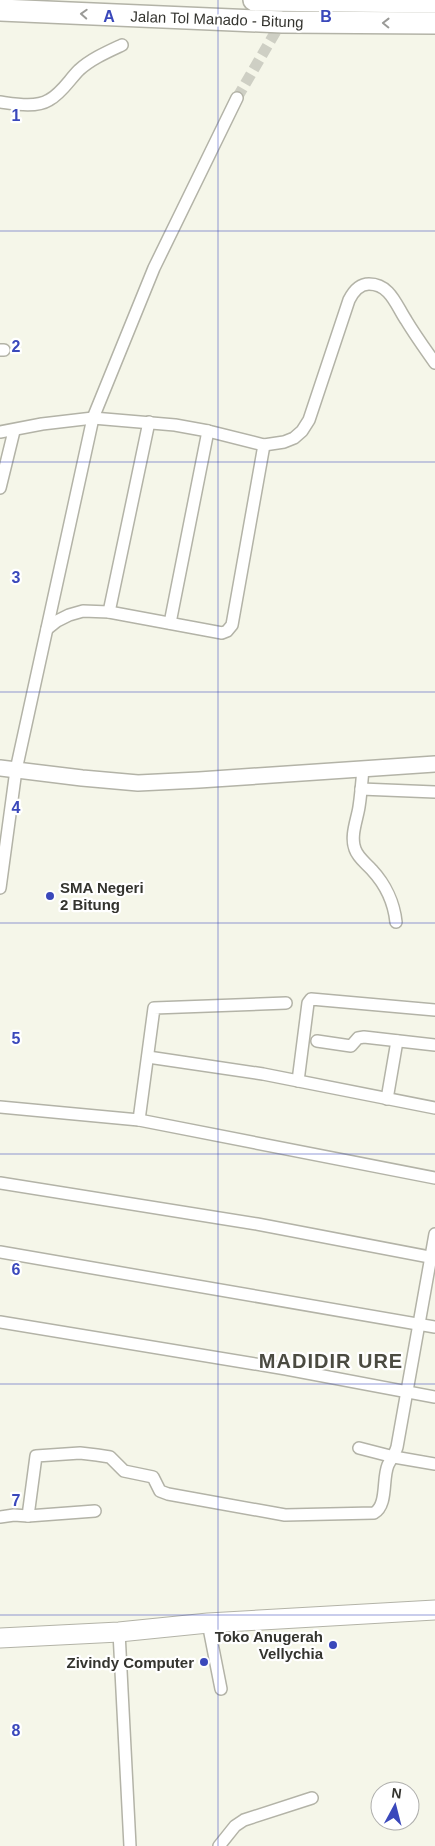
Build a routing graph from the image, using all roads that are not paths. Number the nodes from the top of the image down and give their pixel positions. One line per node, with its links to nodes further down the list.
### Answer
1 (254, 0): 2 (highway, Jalan Tol Manado - Bitung)
2 (435, 2)
3 (0, 10): 4 (highway, Jalan Tol Manado - Bitung, one-way to 3)
4 (435, 23)
5 (122, 45): 7 (street)
6 (237, 98): 9 (street)
7 (0, 102)
8 (435, 362): 14 (street)
9 (93, 418): 10 (street); 11 (street); 18 (street)
10 (149, 422): 12 (street); 16 (street)
11 (14, 431): 13 (street); 15 (street)
12 (208, 431): 14 (street); 17 (street)
13 (0, 432)
14 (264, 445): 17 (street)
15 (0, 488)
16 (109, 612): 17 (street); 18 (street)
17 (170, 624)
18 (47, 629): 22 (street)
19 (435, 764): 21 (street)
20 (0, 768): 22 (street)
21 (363, 768): 22 (street); 23 (street)
22 (16, 770): 25 (street)
23 (361, 789): 24 (street); 26 (street)
24 (435, 792)
25 (0, 888)
26 (396, 922)
27 (286, 1003): 32 (street)
28 (435, 1010): 33 (street)
29 (317, 1041): 30 (street)
30 (397, 1041): 31 (street); 34 (street)
31 (435, 1045)
32 (148, 1057): 33 (street); 37 (street)
33 (298, 1081): 34 (street)
34 (387, 1099): 36 (street)
35 (0, 1107): 37 (street)
36 (435, 1108)
37 (139, 1120): 38 (street)
38 (435, 1178)
39 (0, 1183): 42 (street)
40 (435, 1234): 42 (street)
41 (0, 1252): 44 (street)
42 (433, 1258): 44 (street)
43 (0, 1322): 46 (street)
44 (420, 1325): 45 (street); 46 (street)
45 (435, 1327)
46 (407, 1392): 47 (street); 49 (street)
47 (435, 1397)
48 (359, 1448): 49 (street)
49 (394, 1457): 50 (street); 52 (street)
50 (435, 1464)
51 (94, 1511): 52 (street)
52 (28, 1516): 53 (street)
53 (0, 1517)
54 (435, 1610): 55 (highway)
55 (208, 1623): 56 (highway); 58 (street)
56 (119, 1632): 57 (highway); 60 (street)
57 (0, 1638)
58 (221, 1689)
59 (312, 1798): 61 (street)
60 (130, 1846)
61 (219, 1846)

